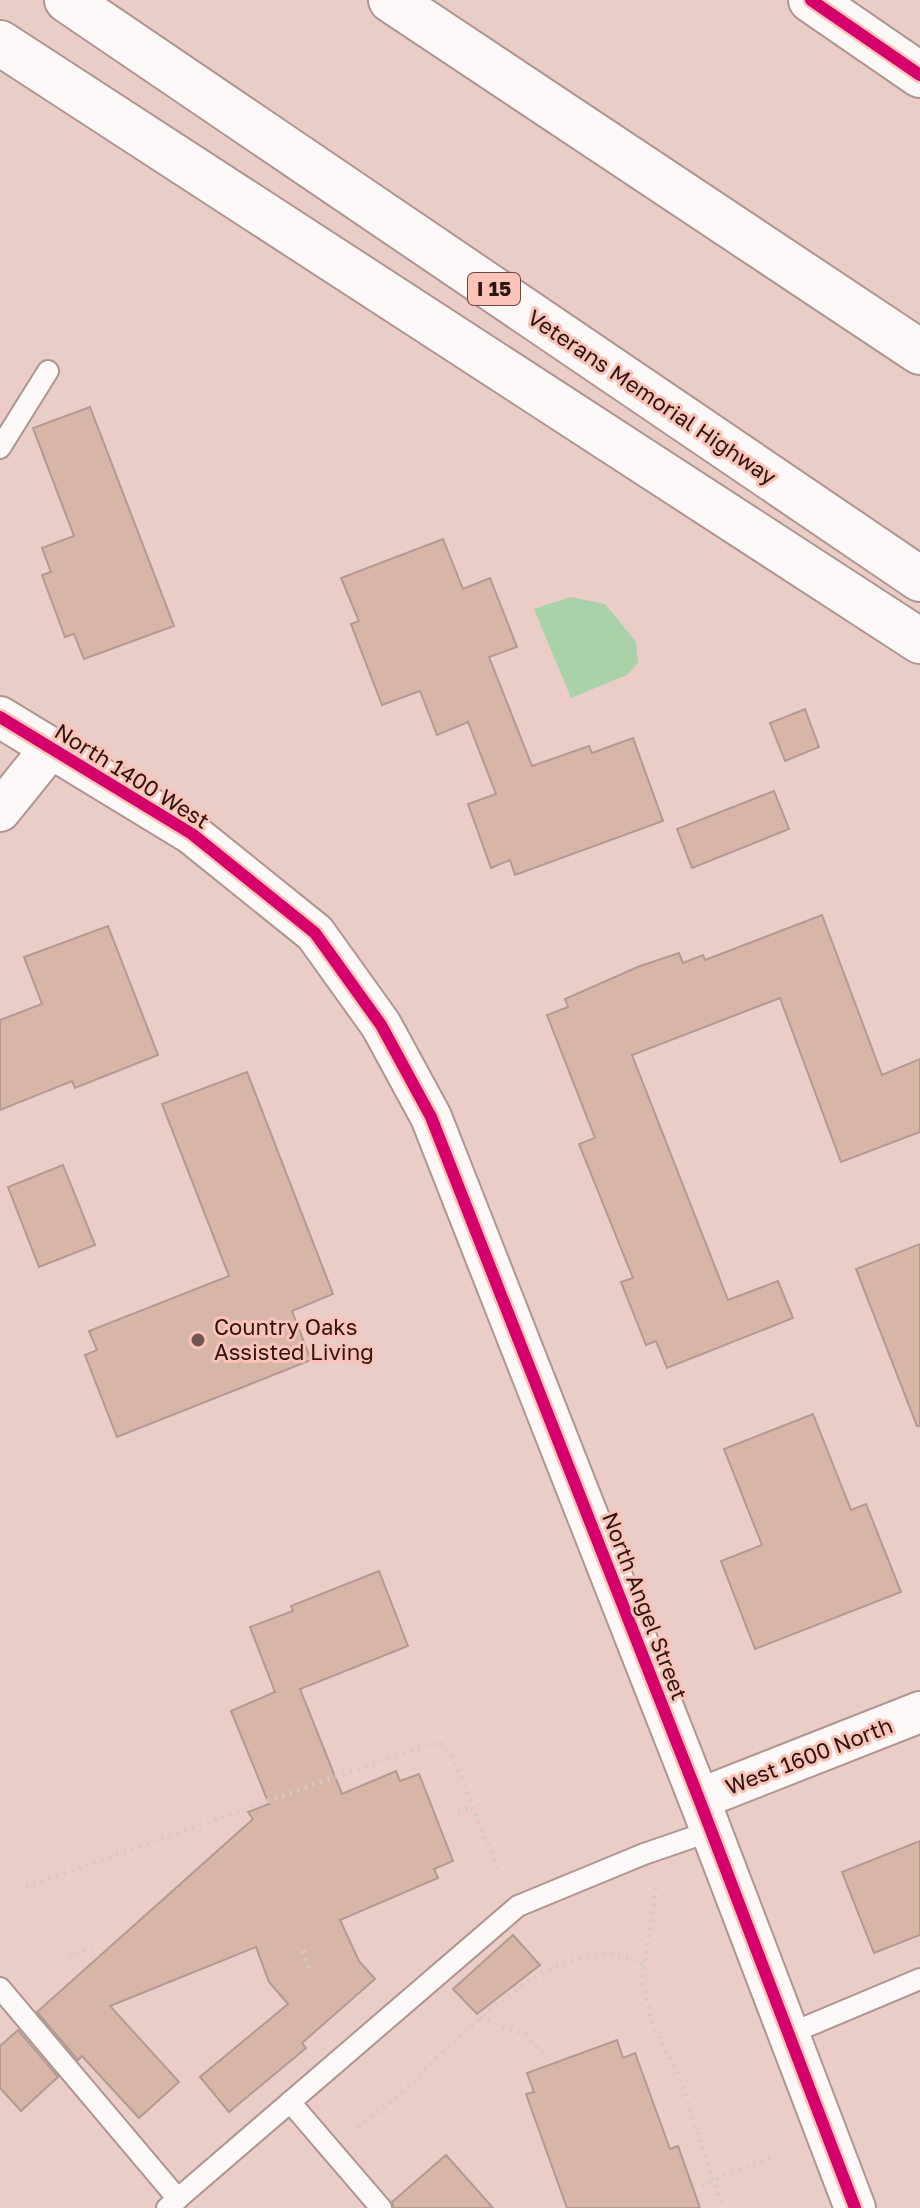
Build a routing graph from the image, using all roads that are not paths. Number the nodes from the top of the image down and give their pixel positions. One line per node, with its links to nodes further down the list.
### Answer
1 (67, 0): 11 (main road, Veterans Memorial Highway / I 15)
2 (391, 0): 6 (main road)
3 (425, 0): 6 (main road)
4 (811, 0): 7 (main road)
5 (0, 43): 12 (main road)
6 (483, 62): 8 (main road)
7 (920, 75)
8 (920, 352)
9 (48, 371): 10 (lane)
10 (0, 448)
11 (920, 579)
12 (920, 641)
13 (0, 717): 14 (street, North 1400 West)
14 (50, 749): 15 (street); 16 (street, North 1400 West)
15 (0, 811)
16 (381, 1025): 18 (street, North Angel Street)
17 (920, 1712): 18 (street, West 1600 North)
18 (705, 1815): 21 (street, North Angel Street); 22 (lane)
19 (920, 1979): 21 (lane)
20 (0, 1988): 23 (lane)
21 (789, 2034): 25 (street, North Angel Street)
22 (290, 2102): 23 (lane); 24 (lane)
23 (173, 2203)
24 (381, 2208)
25 (855, 2208)

